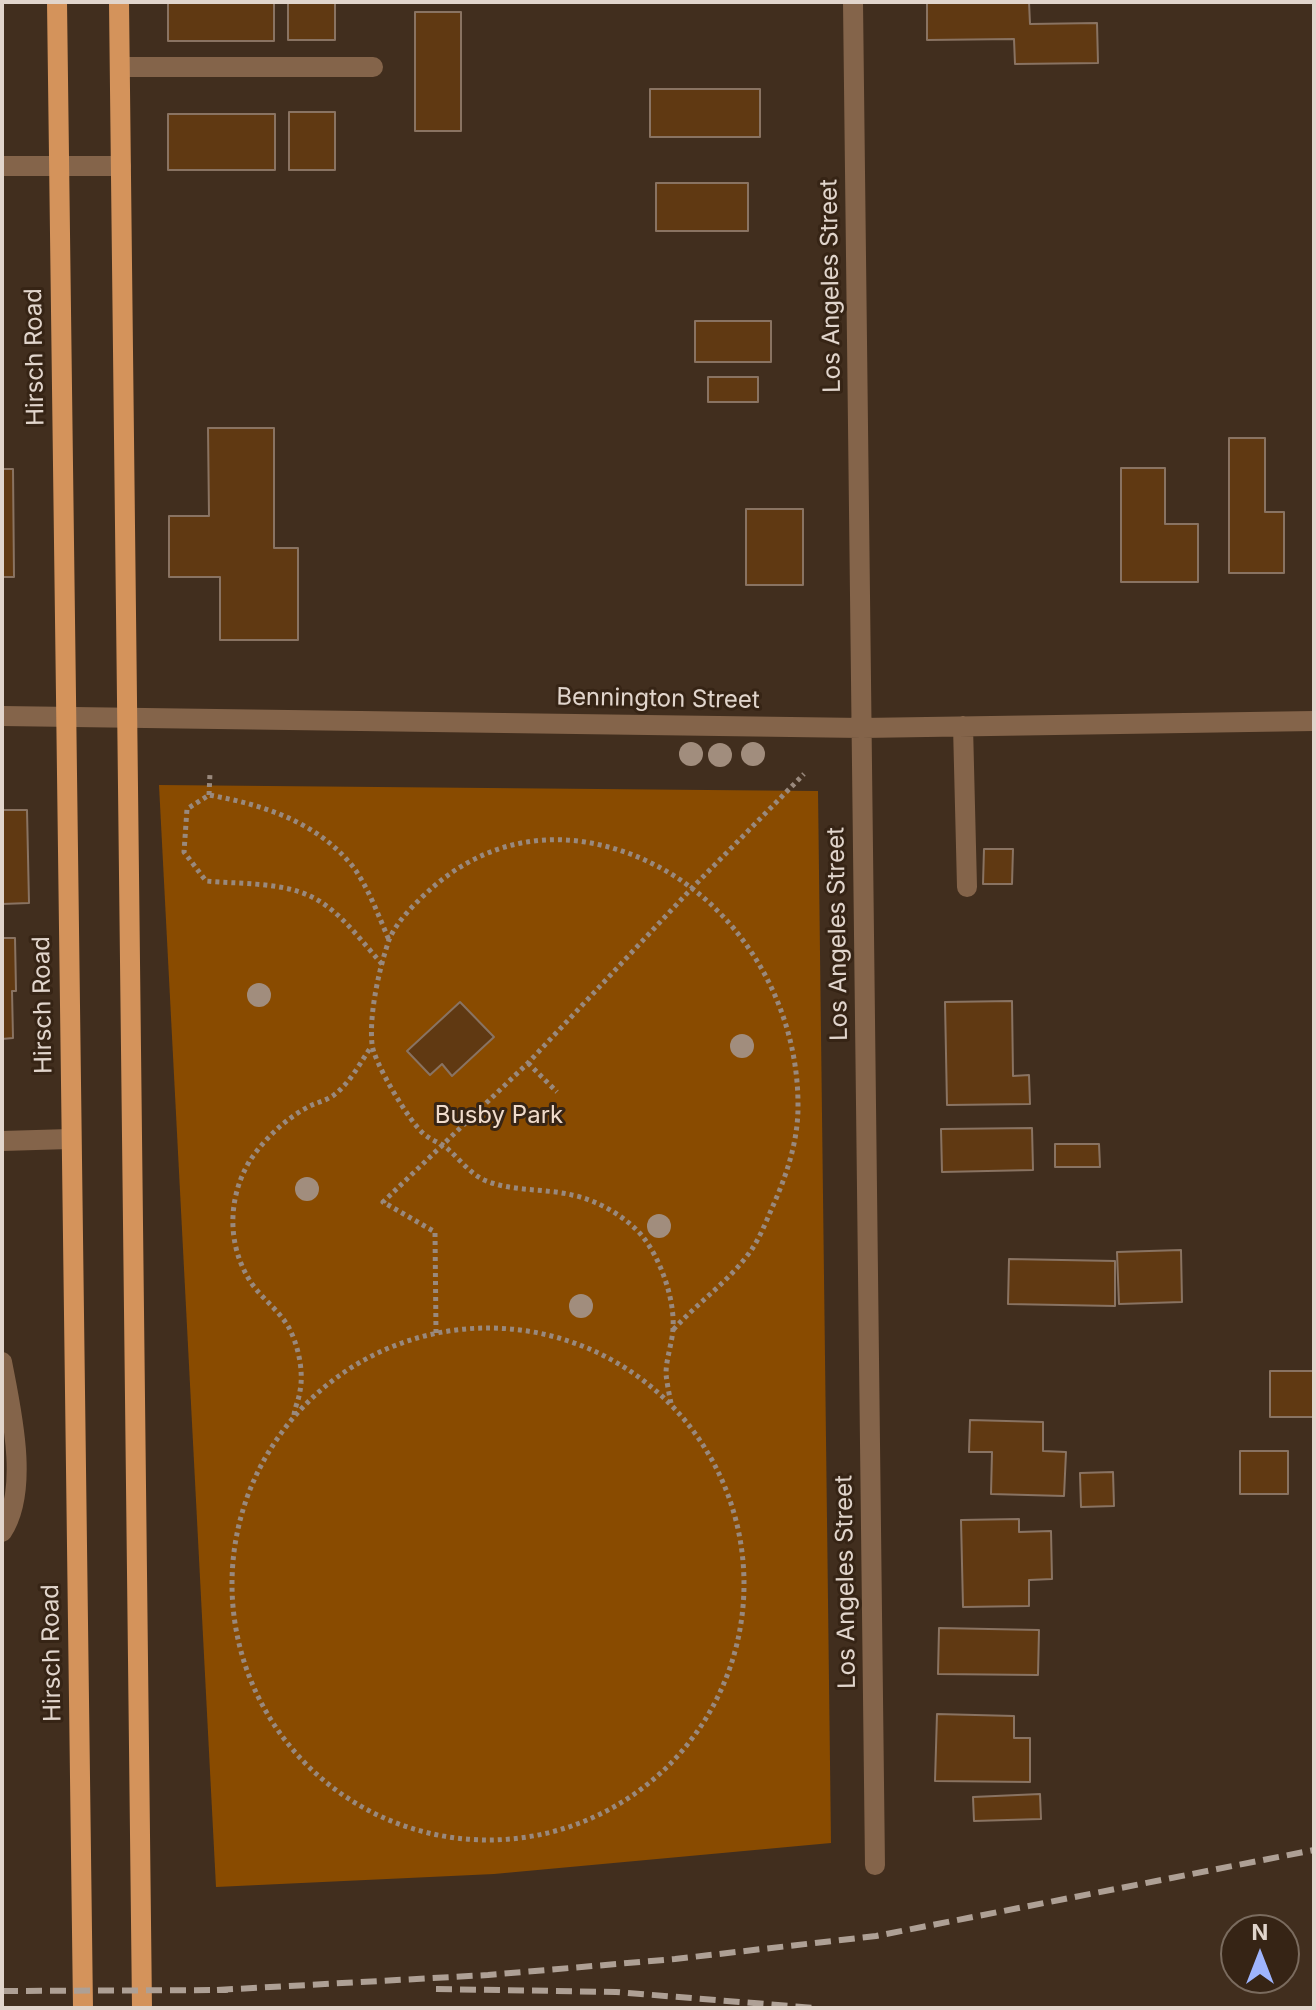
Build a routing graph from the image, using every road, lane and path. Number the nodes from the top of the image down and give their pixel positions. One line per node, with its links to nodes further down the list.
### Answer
1 (57, 2): 7 (main road, Hirsch Road)
2 (119, 2): 4 (main road)
3 (853, 2): 14 (street, Los Angeles Street)
4 (120, 67): 5 (street); 8 (main road)
5 (373, 67)
6 (2, 166): 7 (street)
7 (58, 166): 8 (street); 9 (main road, Hirsch Road)
8 (121, 166): 11 (main road)
9 (66, 715): 10 (street, Bennington Street); 11 (street, Bennington Street); 25 (main road, Hirsch Road)
10 (2, 716)
11 (127, 716): 14 (street, Bennington Street); 36 (main road)
12 (1314, 721): 13 (street, Bennington Street)
13 (963, 726): 14 (street, Bennington Street); 19 (street)
14 (862, 728): 34 (street, Los Angeles Street)
15 (210, 773): 17 (path)
16 (804, 774): 18 (path)
17 (209, 795): 20 (path); 21 (path)
18 (693, 887): 20 (path); 23 (path); 28 (path)
19 (967, 887)
20 (389, 940): 21 (path)
21 (382, 964): 22 (path)
22 (371, 1047): 27 (path); 32 (path)
23 (528, 1063): 24 (path); 27 (path)
24 (557, 1092)
25 (70, 1139): 26 (street); 35 (main road, Hirsch Road)
26 (2, 1141)
27 (442, 1144): 28 (path); 29 (path)
28 (673, 1330): 31 (path)
29 (436, 1333): 31 (path); 32 (path)
30 (2, 1362): 33 (street)
31 (671, 1404): 32 (path)
32 (294, 1416)
33 (2, 1532)
34 (875, 1865)
35 (83, 2008)
36 (142, 2008)

